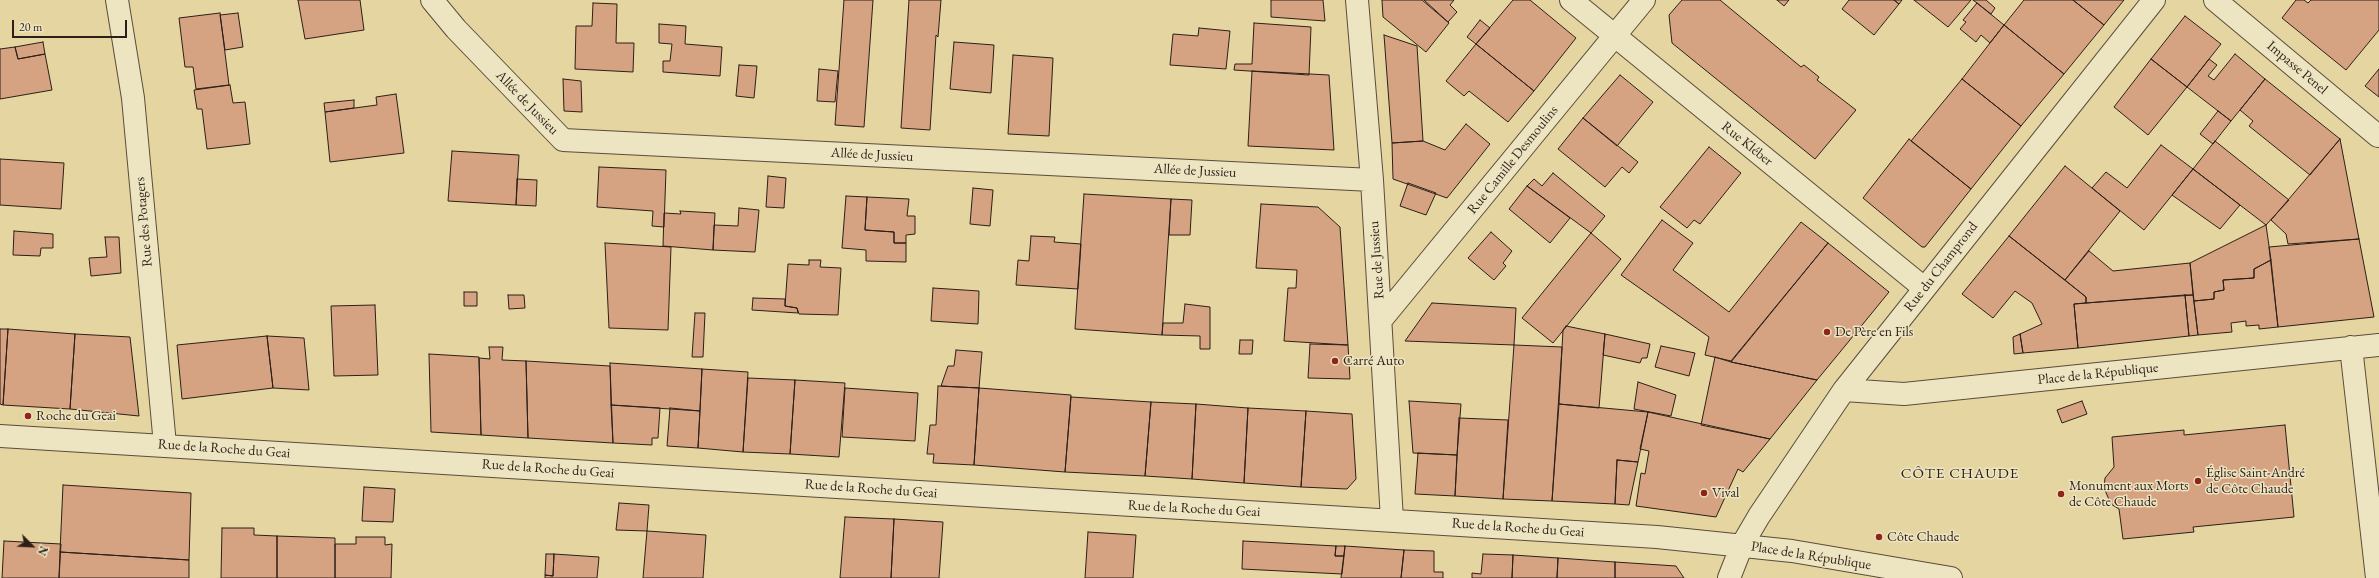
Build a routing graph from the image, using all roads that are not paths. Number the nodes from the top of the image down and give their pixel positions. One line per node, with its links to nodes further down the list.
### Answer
1 (118, 0): 18 (street, Rue des Potagers)
2 (432, 0): 11 (street, Allée de Jussieu)
3 (1358, 0): 11 (street, Rue de Jussieu)
4 (1570, 0): 8 (street, Rue Kléber)
5 (1644, 0): 8 (street, Rue Camille Desmoulins)
6 (2154, 0): 12 (street, Rue du Champrond)
7 (2215, 0): 9 (street, Impasse Penel)
8 (1614, 36): 12 (street, Rue Kléber); 13 (street, Rue Camille Desmoulins)
9 (2379, 136): 10 (street)
10 (2379, 140)
11 (1372, 180): 13 (street, Rue de Jussieu)
12 (1924, 288): 16 (street, Rue du Champrond)
13 (1381, 320): 19 (street, Rue de Jussieu)
14 (2379, 345): 15 (street, Place de la République)
15 (2351, 348): 16 (street, Place de la République); 23 (street)
16 (1844, 390): 20 (street, Rue du Champrond)
17 (0, 436): 18 (street, Rue de la Roche du Geai)
18 (165, 445): 19 (street, Rue de la Roche du Geai)
19 (1392, 520): 20 (street, Rue de la Roche du Geai)
20 (1742, 545): 21 (street, Rue du Champrond); 22 (street, Place de la République)
21 (1729, 578)
22 (1951, 578)
23 (2377, 578)

